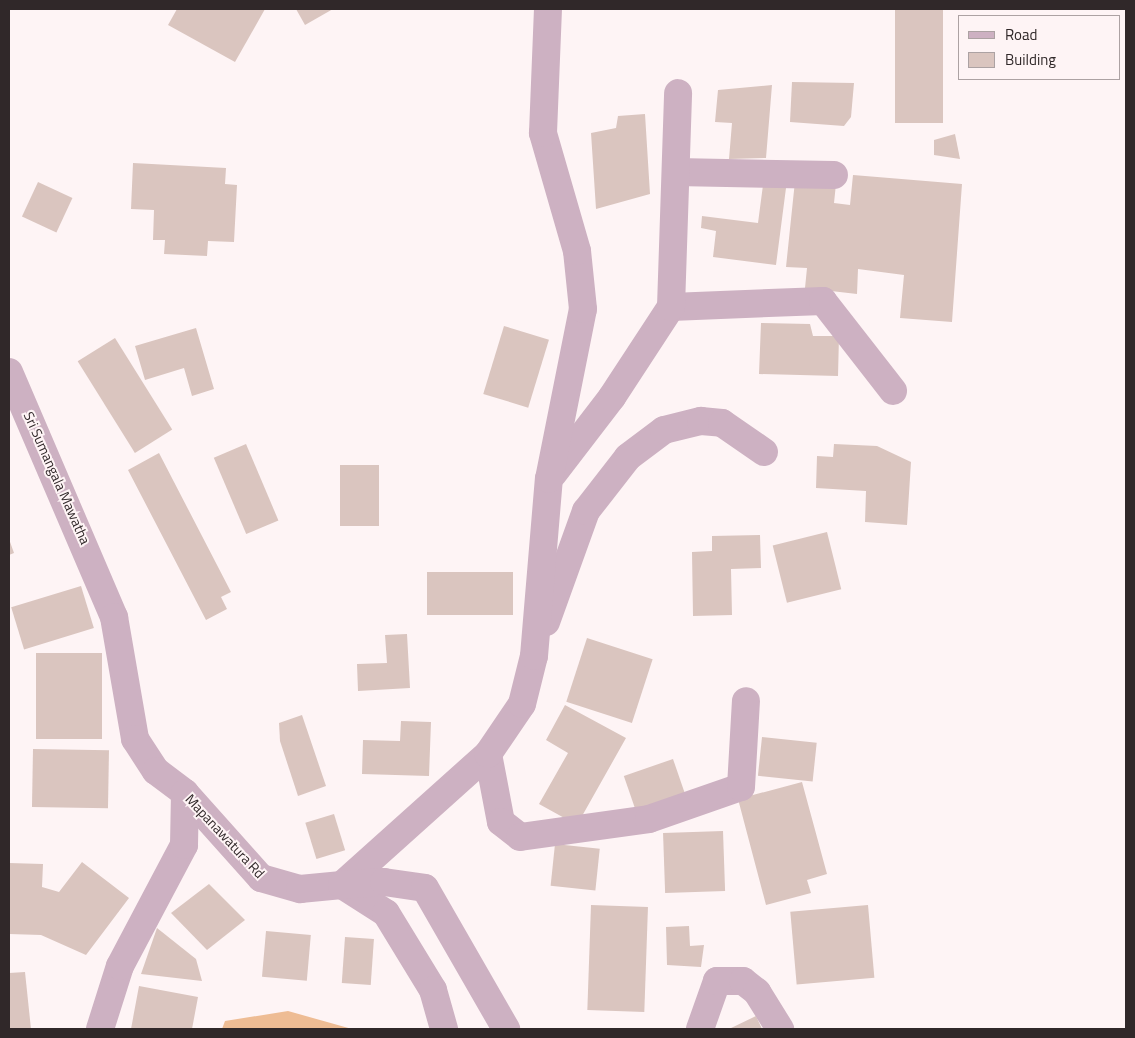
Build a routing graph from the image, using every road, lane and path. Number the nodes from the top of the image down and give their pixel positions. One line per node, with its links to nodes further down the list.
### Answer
1 (548, 9): 9 (street)
2 (678, 93): 3 (street)
3 (676, 172): 4 (street); 5 (street)
4 (834, 175)
5 (671, 307): 7 (street); 9 (street)
6 (9, 374): 10 (street, Sri Sumangala Mawatha)
7 (893, 391)
8 (764, 452): 11 (street)
9 (549, 479): 11 (street)
10 (92, 557): 14 (street, Mapanawatura Rd)
11 (534, 656): 13 (street)
12 (746, 701): 13 (street)
13 (488, 754): 15 (street)
14 (185, 793): 15 (street, Mapanawatura Rd); 16 (street)
15 (342, 885): 17 (street); 18 (street, Mapanawatura Rd)
16 (100, 1029)
17 (444, 1029)
18 (506, 1029)
19 (700, 1029): 20 (street)
20 (780, 1029)

